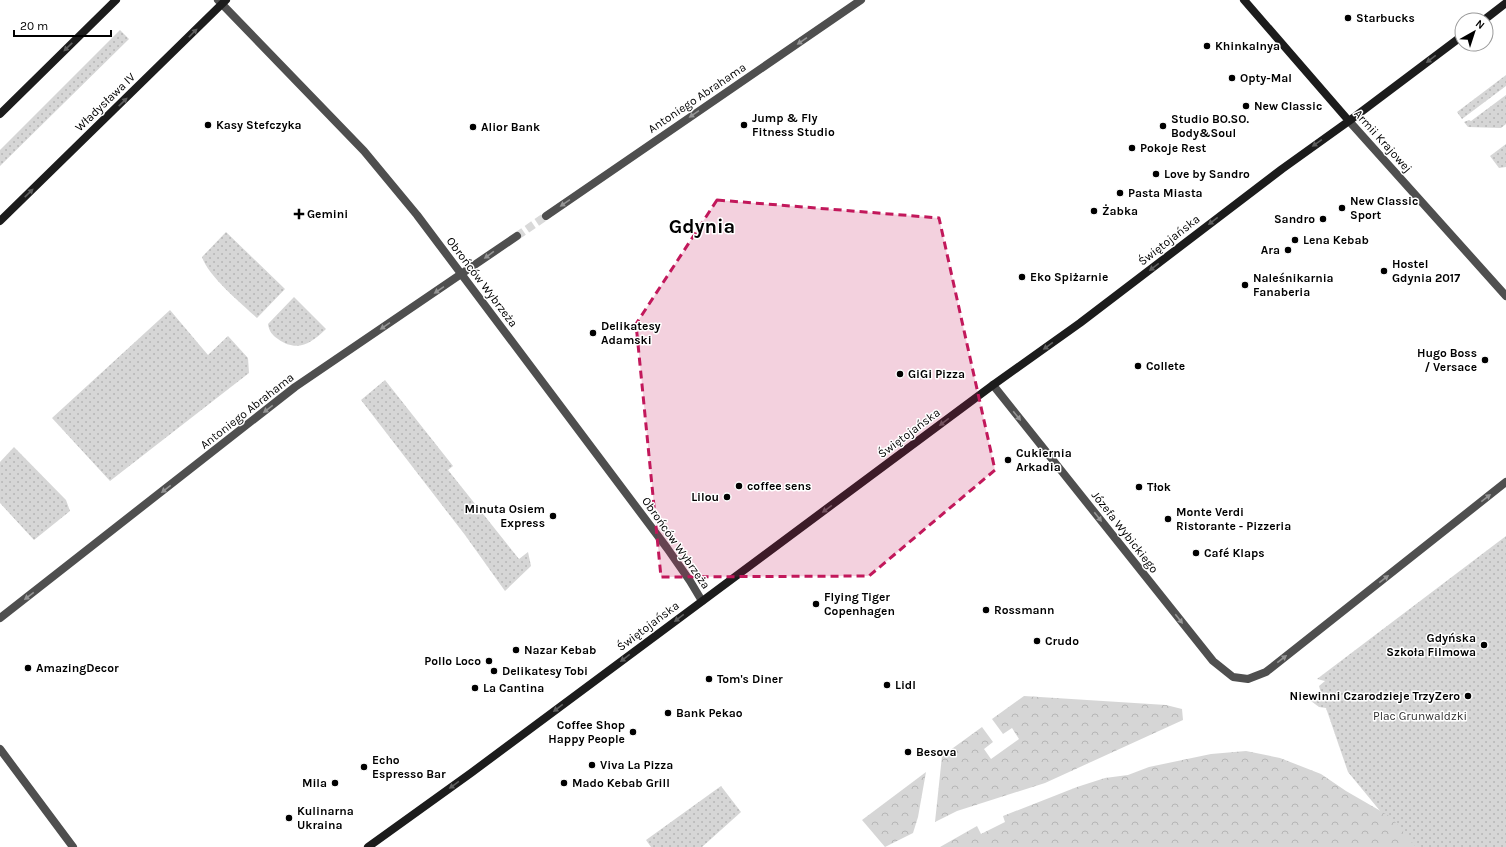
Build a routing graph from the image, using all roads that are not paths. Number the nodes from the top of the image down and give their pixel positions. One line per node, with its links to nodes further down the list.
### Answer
1 (116, 0): 8 (street, one-way to 8)
2 (861, 0): 10 (street, Antoniego Abrahama, one-way to 10)
3 (1244, 0): 9 (street, Armii Krajowej)
4 (222, 1): 11 (street, Władysława IV, one-way to 4); 13 (street, Obrońców Wybrzeża)
5 (1506, 3): 6 (street)
6 (1494, 12)
7 (1454, 42): 9 (street, Świętojańska, one-way to 9)
8 (0, 114)
9 (1349, 121): 14 (street, Armii Krajowej); 15 (street, Świętojańska, one-way to 15)
10 (546, 216)
11 (0, 221)
12 (518, 236): 13 (street, Antoniego Abrahama, one-way to 13)
13 (462, 275): 17 (street, Obrońców Wybrzeża); 18 (street, Antoniego Abrahama, one-way to 18)
14 (1506, 296)
15 (993, 385): 16 (street, Józefa Wybickiego, one-way to 16); 17 (street, Świętojańska, one-way to 17)
16 (1506, 482)
17 (702, 601): 21 (street, Świętojańska, one-way to 21)
18 (0, 618)
19 (0, 749): 20 (street)
20 (73, 847)
21 (368, 847)

